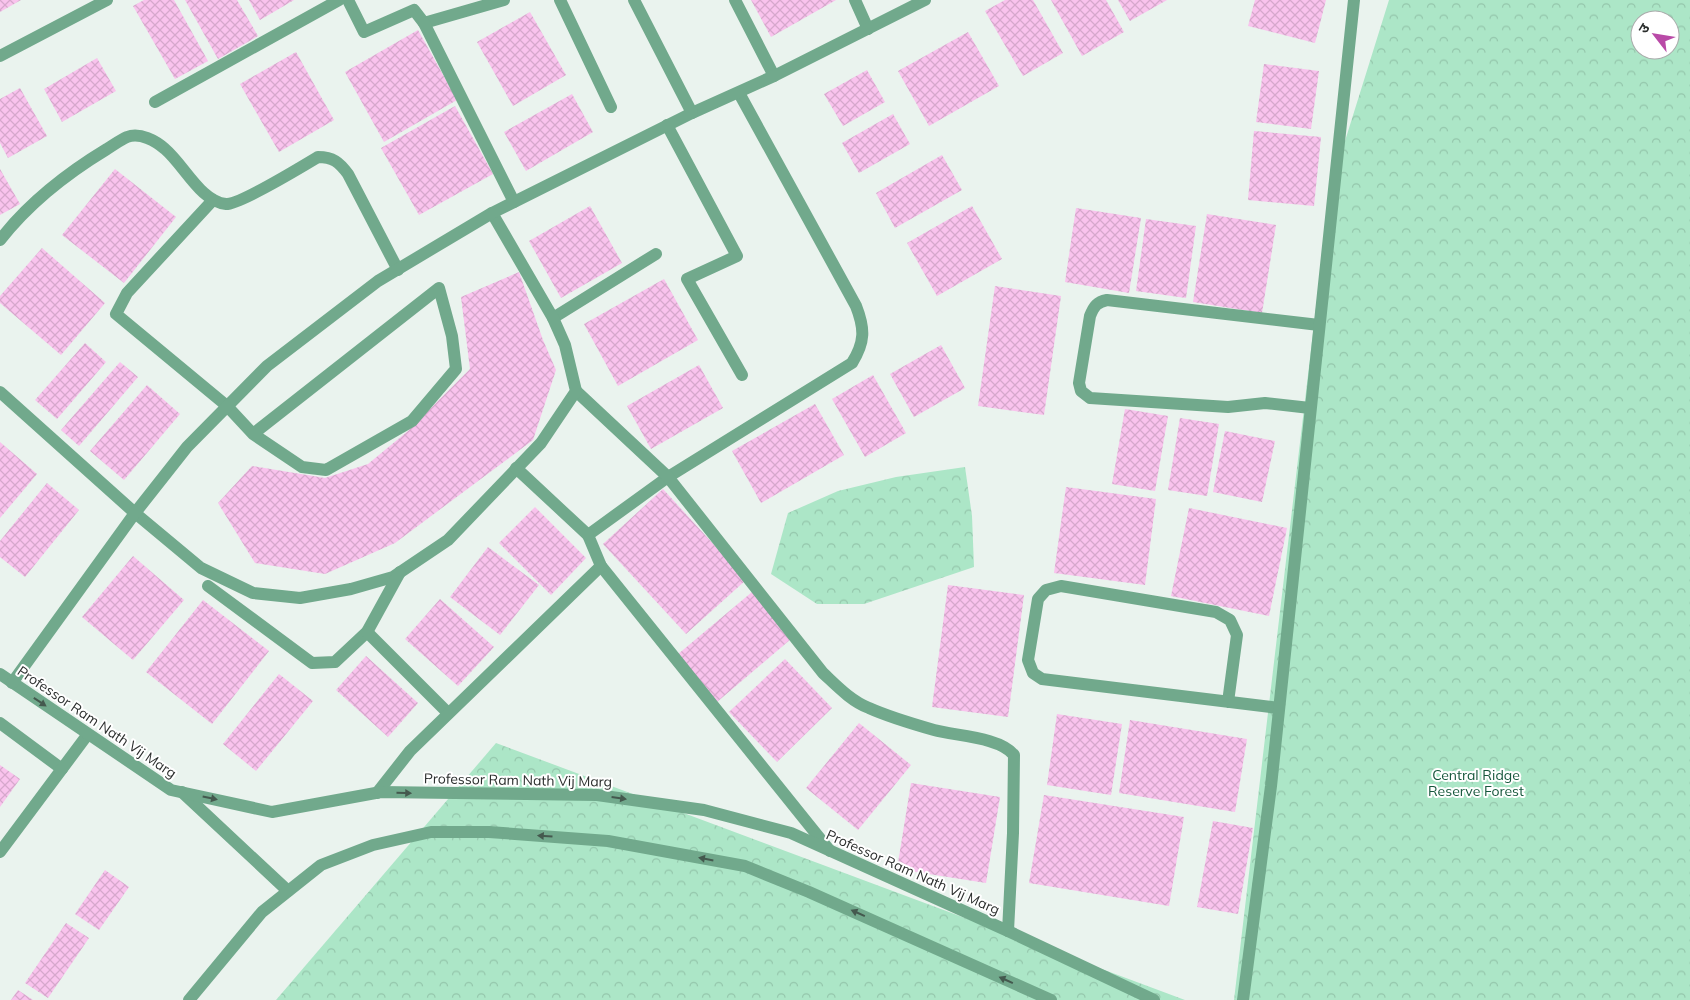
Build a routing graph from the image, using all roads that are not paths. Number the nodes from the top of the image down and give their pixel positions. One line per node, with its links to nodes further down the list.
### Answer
1 (107, 0): 13 (street)
2 (339, 0): 16 (street)
3 (348, 0): 11 (street)
4 (504, 0): 11 (street)
5 (560, 0): 17 (street)
6 (634, 0): 18 (street)
7 (735, 0): 14 (street)
8 (855, 0): 12 (street)
9 (925, 0): 12 (street)
10 (1354, 0): 27 (street)
11 (424, 23): 21 (street)
12 (868, 29): 14 (street)
13 (0, 56)
14 (774, 76): 15 (street)
15 (739, 93): 18 (street); 35 (street)
16 (155, 102)
17 (611, 108)
18 (692, 114): 19 (street)
19 (667, 126): 21 (street); 28 (street)
20 (213, 200): 23 (street); 25 (street); 31 (street)
21 (514, 202): 22 (street)
22 (492, 213): 25 (street); 26 (street)
23 (0, 240)
24 (656, 254): 26 (street)
25 (398, 270): 31 (street)
26 (553, 318): 29 (street)
27 (1319, 325): 32 (street); 32 (street)
28 (742, 375)
29 (576, 391): 34 (street); 35 (street)
30 (0, 392): 36 (street)
31 (227, 406): 33 (street); 36 (street)
32 (1310, 408): 45 (street)
33 (253, 434): 33 (street)
34 (516, 468): 37 (street); 39 (street)
35 (668, 477): 37 (street); 55 (street)
36 (135, 513): 39 (street); 43 (street)
37 (588, 535): 38 (street)
38 (601, 566): 46 (street); 52 (street)
39 (400, 572): 41 (street)
40 (208, 586): 41 (street)
41 (367, 632): 46 (street)
42 (0, 674): 43 (street, Professor Ram Nath Vij Marg)
43 (12, 683): 48 (street, Professor Ram Nath Vij Marg, one-way to 48)
44 (1228, 702): 44 (street); 45 (street)
45 (1279, 708): 59 (street)
46 (448, 713): 51 (street)
47 (0, 723): 49 (street)
48 (88, 734): 49 (street); 50 (street, Professor Ram Nath Vij Marg)
49 (62, 769): 53 (street)
50 (182, 792): 51 (street, Professor Ram Nath Vij Marg, one-way to 51); 54 (street)
51 (377, 793): 52 (street, Professor Ram Nath Vij Marg, one-way to 52)
52 (830, 851): 55 (street, Professor Ram Nath Vij Marg)
53 (0, 852)
54 (288, 891): 56 (street); 57 (street, one-way to 54)
55 (1008, 931): 58 (street, Professor Ram Nath Vij Marg)
56 (189, 1000)
57 (1051, 1000)
58 (1154, 1000)
59 (1243, 1000)

